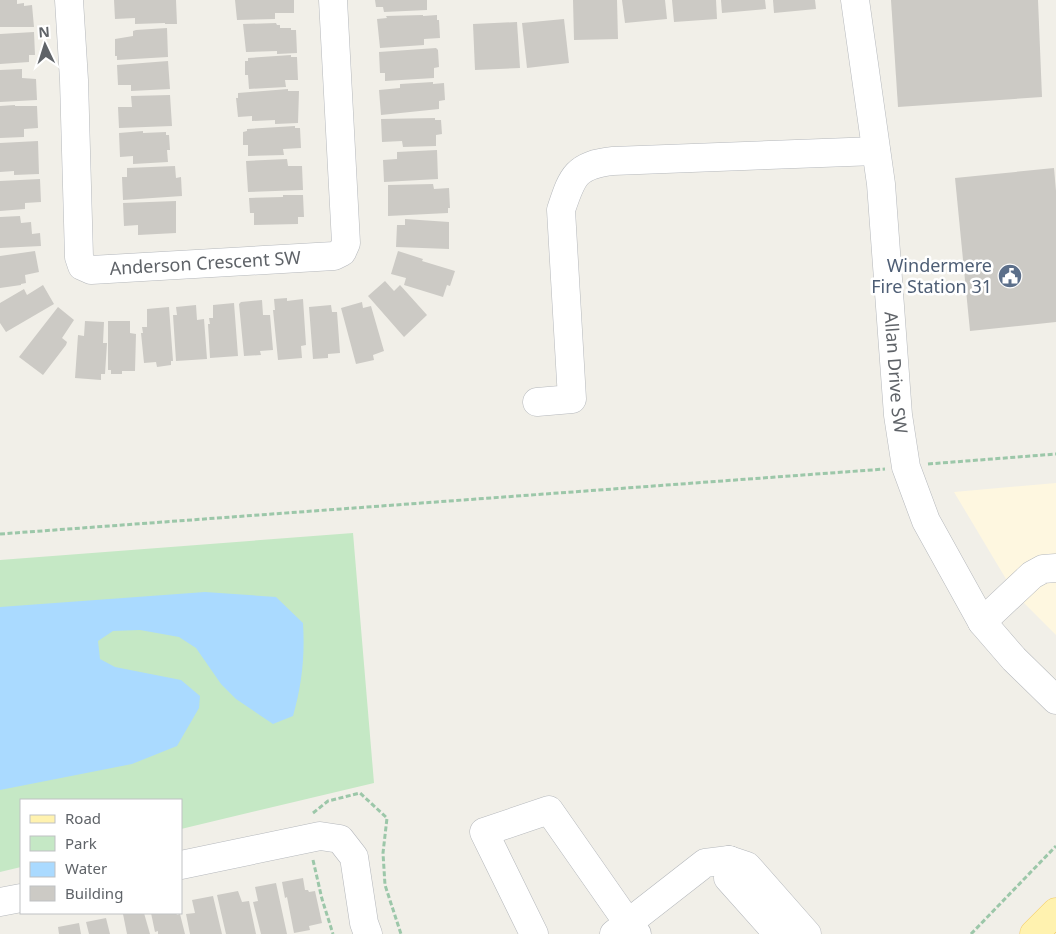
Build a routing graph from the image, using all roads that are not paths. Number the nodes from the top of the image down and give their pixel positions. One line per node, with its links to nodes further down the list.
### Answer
1 (69, 0): 2 (street, Anderson Crescent SW)
2 (333, 0)
3 (855, 0): 4 (street, Allan Drive SW)
4 (876, 151): 5 (street); 7 (street, Allan Drive SW)
5 (537, 402)
6 (1056, 568): 7 (street)
7 (982, 622): 8 (street, Allan Drive SW)
8 (1056, 700)
9 (182, 865): 15 (street)
10 (20, 898): 11 (street)
11 (0, 902)
12 (1056, 912): 17 (main road)
13 (626, 930): 14 (street); 16 (street)
14 (794, 932)
15 (368, 934)
16 (534, 934)
17 (1034, 934)

